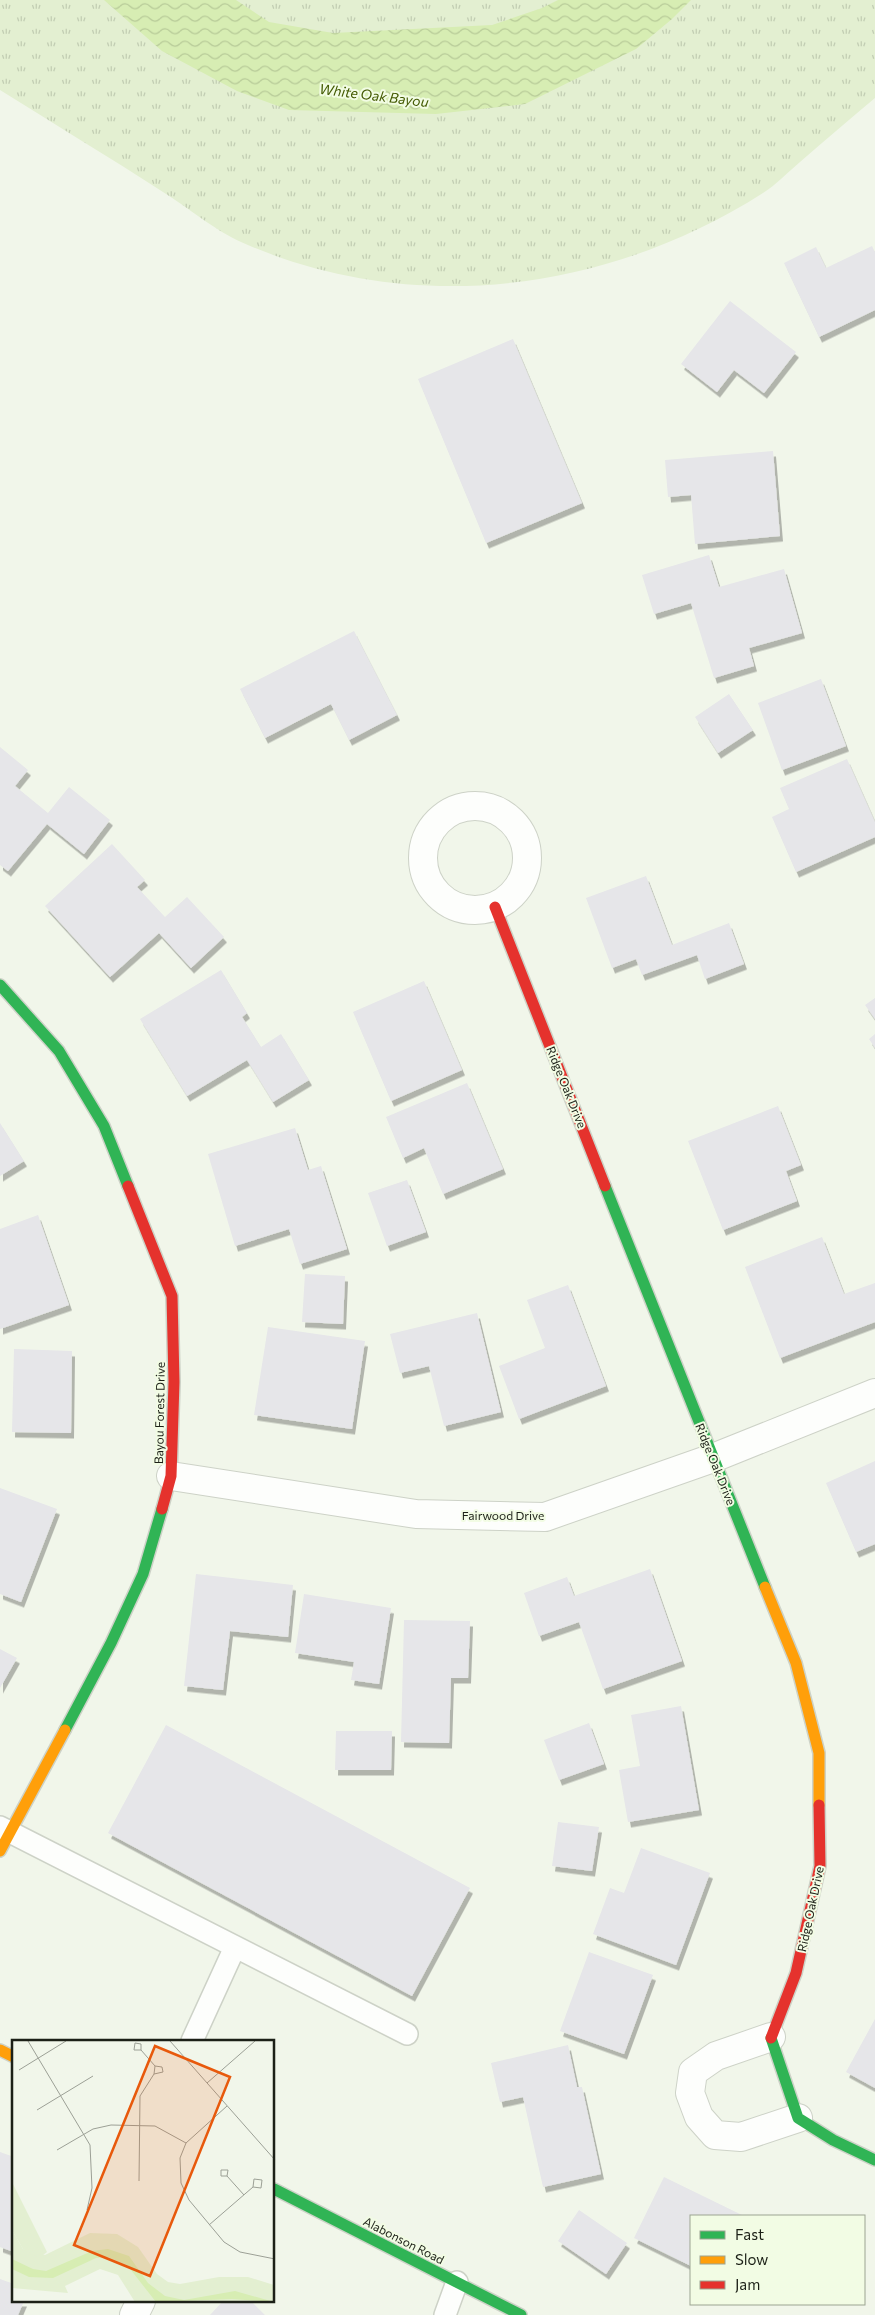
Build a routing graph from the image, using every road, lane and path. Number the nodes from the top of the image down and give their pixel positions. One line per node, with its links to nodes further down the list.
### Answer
1 (496, 907): 4 (street, Ridge Oak Drive)
2 (0, 985): 5 (street, Bayou Forest Drive)
3 (875, 1393): 4 (street, Fairwood Drive)
4 (713, 1458): 5 (street, Fairwood Drive); 10 (street, Ridge Oak Drive)
5 (171, 1476): 6 (street, Bayou Forest Drive)
6 (5, 1830): 7 (street, Bayou Forest Drive); 8 (lane)
7 (0, 1851)
8 (235, 1946): 9 (lane); 11 (lane)
9 (407, 2034)
10 (771, 2037): 14 (street); 14 (street)
11 (192, 2040)
12 (0, 2050): 13 (street)
13 (12, 2056)
14 (798, 2118): 15 (street)
15 (875, 2160)
16 (275, 2190): 17 (street, Alabonson Road)
17 (457, 2282): 20 (lane); 21 (street, Alabonson Road)
18 (140, 2302): 19 (street)
19 (134, 2315)
20 (445, 2315)
21 (521, 2315)

